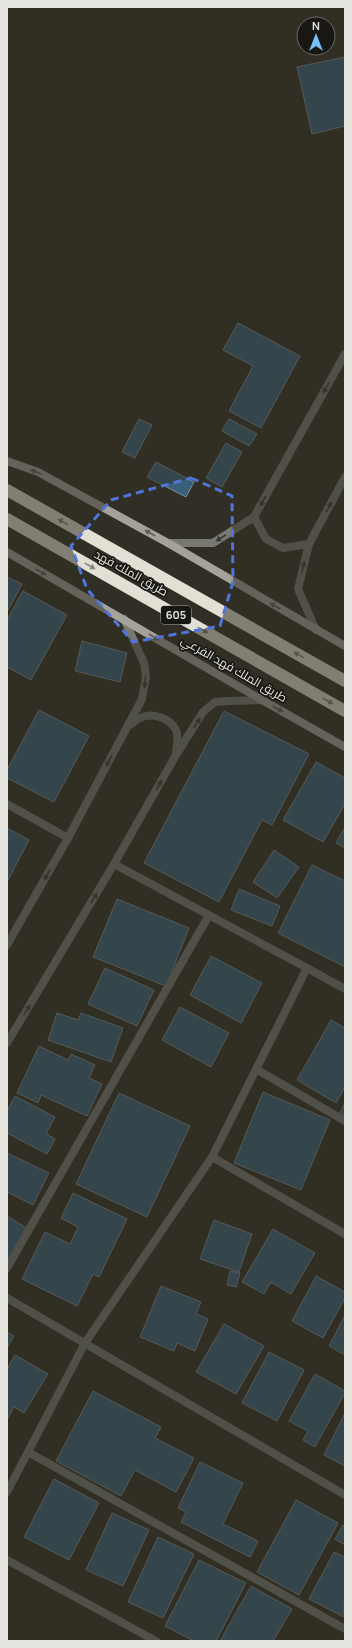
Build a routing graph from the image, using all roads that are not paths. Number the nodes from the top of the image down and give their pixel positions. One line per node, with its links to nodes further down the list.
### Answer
1 (345, 354): 5 (street, one-way to 5)
2 (7, 461): 7 (main road, one-way to 2)
3 (345, 477): 8 (street, one-way to 3)
4 (7, 490): 13 (highway, طريق الملك فهد / 605, one-way to 4)
5 (254, 517): 7 (street, one-way to 7); 8 (street)
6 (7, 519): 15 (highway, طريق الملك فهد / 605, one-way to 15)
7 (168, 543): 11 (main road, one-way to 7)
8 (309, 544): 11 (street, one-way to 8)
9 (7, 552): 10 (main road, طريق الملك فهد الفرعي, one-way to 10)
10 (124, 619): 14 (main road, طريق الملك فهد الفرعي, one-way to 14); 16 (street, one-way to 16)
11 (316, 630): 12 (main road)
12 (345, 646)
13 (345, 681)
14 (262, 700): 17 (main road, طريق الملك فهد الفرعي, one-way to 17); 18 (street, one-way to 14)
15 (345, 711)
16 (128, 727): 18 (street); 20 (street, one-way to 20)
17 (345, 747)
18 (176, 755): 21 (street, one-way to 18)
19 (7, 804): 20 (street)
20 (68, 838): 23 (street, one-way to 23)
21 (114, 864): 22 (street); 26 (street, one-way to 21)
22 (209, 915): 24 (street); 31 (street)
23 (7, 945)
24 (307, 968): 25 (street); 27 (street)
25 (345, 990)
26 (7, 1043)
27 (256, 1069): 28 (street); 29 (street)
28 (345, 1121)
29 (212, 1157): 30 (street); 33 (street)
30 (345, 1234)
31 (7, 1268)
32 (7, 1298): 33 (street)
33 (85, 1343): 34 (street); 36 (street)
34 (28, 1452): 35 (street); 38 (street)
35 (7, 1492)
36 (345, 1495)
37 (7, 1560): 39 (street)
38 (345, 1629)
39 (156, 1641)

